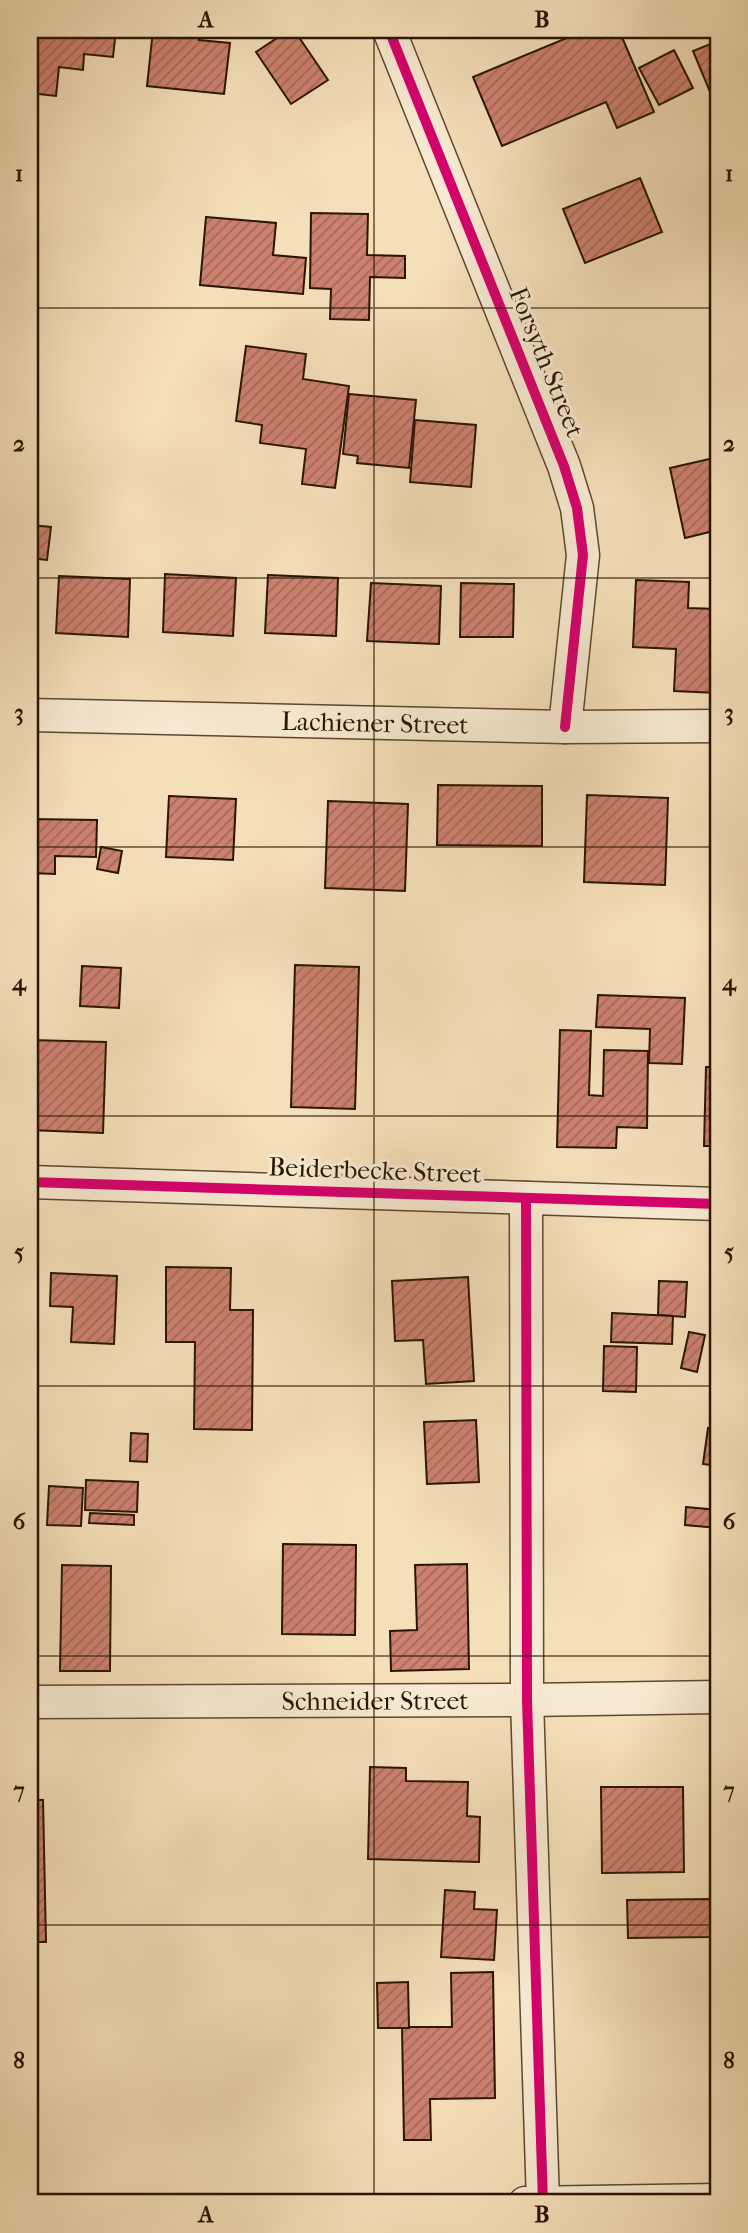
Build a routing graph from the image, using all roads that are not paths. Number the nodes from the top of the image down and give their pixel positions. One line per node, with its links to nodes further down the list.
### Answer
1 (389, 30): 4 (street, Forsyth Street)
2 (30, 715): 4 (street, Lachiener Street)
3 (718, 726): 4 (street, Lachiener Street)
4 (565, 727)
5 (30, 1182): 6 (street, Beiderbecke Street)
6 (526, 1198): 7 (street, Beiderbecke Street); 9 (street)
7 (718, 1204)
8 (718, 1697): 9 (street, Schneider Street)
9 (527, 1700): 10 (street, Schneider Street); 13 (street)
10 (30, 1702)
11 (718, 2200): 13 (street)
12 (525, 2203): 13 (street)
13 (543, 2203)

